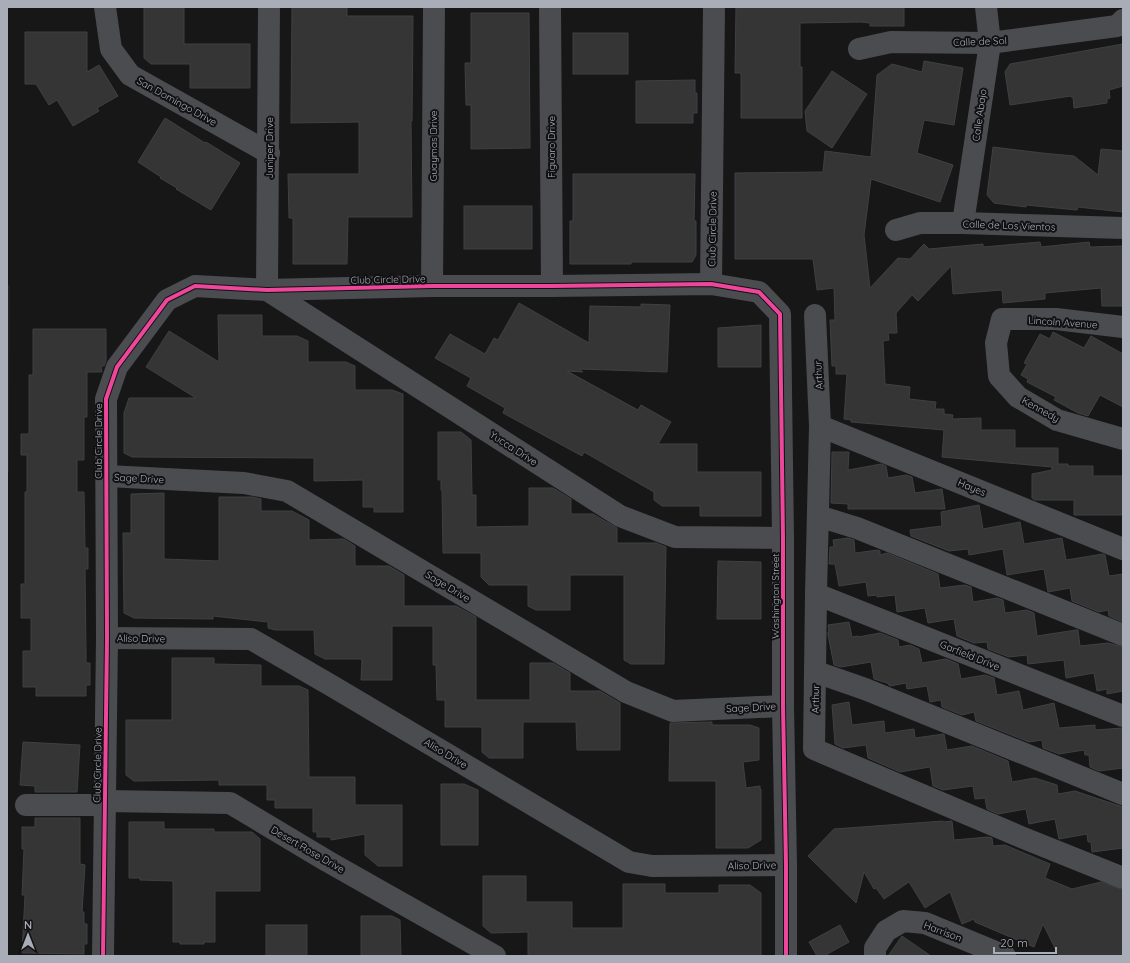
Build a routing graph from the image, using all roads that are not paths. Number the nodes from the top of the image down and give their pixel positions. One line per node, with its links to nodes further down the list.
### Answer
1 (105, 7): 10 (street, San Domingo Drive)
2 (269, 7): 10 (street, Juniper Drive)
3 (434, 7): 15 (street, Guaymas Drive)
4 (550, 7): 16 (street, Figuaro Drive)
5 (714, 7): 14 (street, Club Circle Drive)
6 (986, 7): 8 (street, Calle Abajo)
7 (1123, 20): 8 (street, Calle de Sol)
8 (990, 43): 9 (street, Calle de Sol); 11 (street, Calle Abajo)
9 (859, 50)
10 (269, 153): 17 (street, Juniper Drive)
11 (963, 223): 12 (street, Calle de Los Vientos); 13 (street, Calle de Los Vientos)
12 (1123, 228)
13 (896, 230)
14 (711, 284): 16 (street, Club Circle Drive); 25 (street, Washington Street)
15 (432, 286): 16 (street, Club Circle Drive); 17 (street, Club Circle Drive)
16 (552, 286)
17 (267, 290): 23 (street, Club Circle Drive); 25 (street, Yucca Drive)
18 (815, 315): 21 (street, Arthur)
19 (1002, 319): 20 (street, Lincoln Avenue); 22 (street, Kennedy)
20 (1123, 327)
21 (820, 426): 24 (street, Arthur); 26 (street, Hayes)
22 (1123, 439)
23 (107, 476): 29 (street, Club Circle Drive); 31 (street, Sage Drive)
24 (818, 516): 27 (street, Arthur); 28 (street)
25 (783, 538): 31 (street, Washington Street)
26 (1123, 549)
27 (816, 594): 30 (street, Arthur); 32 (street, Garfield Drive)
28 (1123, 635)
29 (107, 638): 34 (street, Club Circle Drive); 36 (street, Aliso Drive)
30 (816, 672): 33 (street); 37 (street, Arthur)
31 (783, 706): 36 (street, Washington Street)
32 (1123, 716)
33 (1123, 794)
34 (105, 803): 35 (street, Desert Rose Drive); 38 (street, Club Circle Drive); 39 (street, Desert Rose Drive)
35 (26, 805)
36 (786, 865): 40 (street, Washington Street)
37 (1123, 878)
38 (103, 956)
39 (496, 956)
40 (786, 956)
41 (875, 956): 42 (street, Harrison)
42 (1005, 956)

